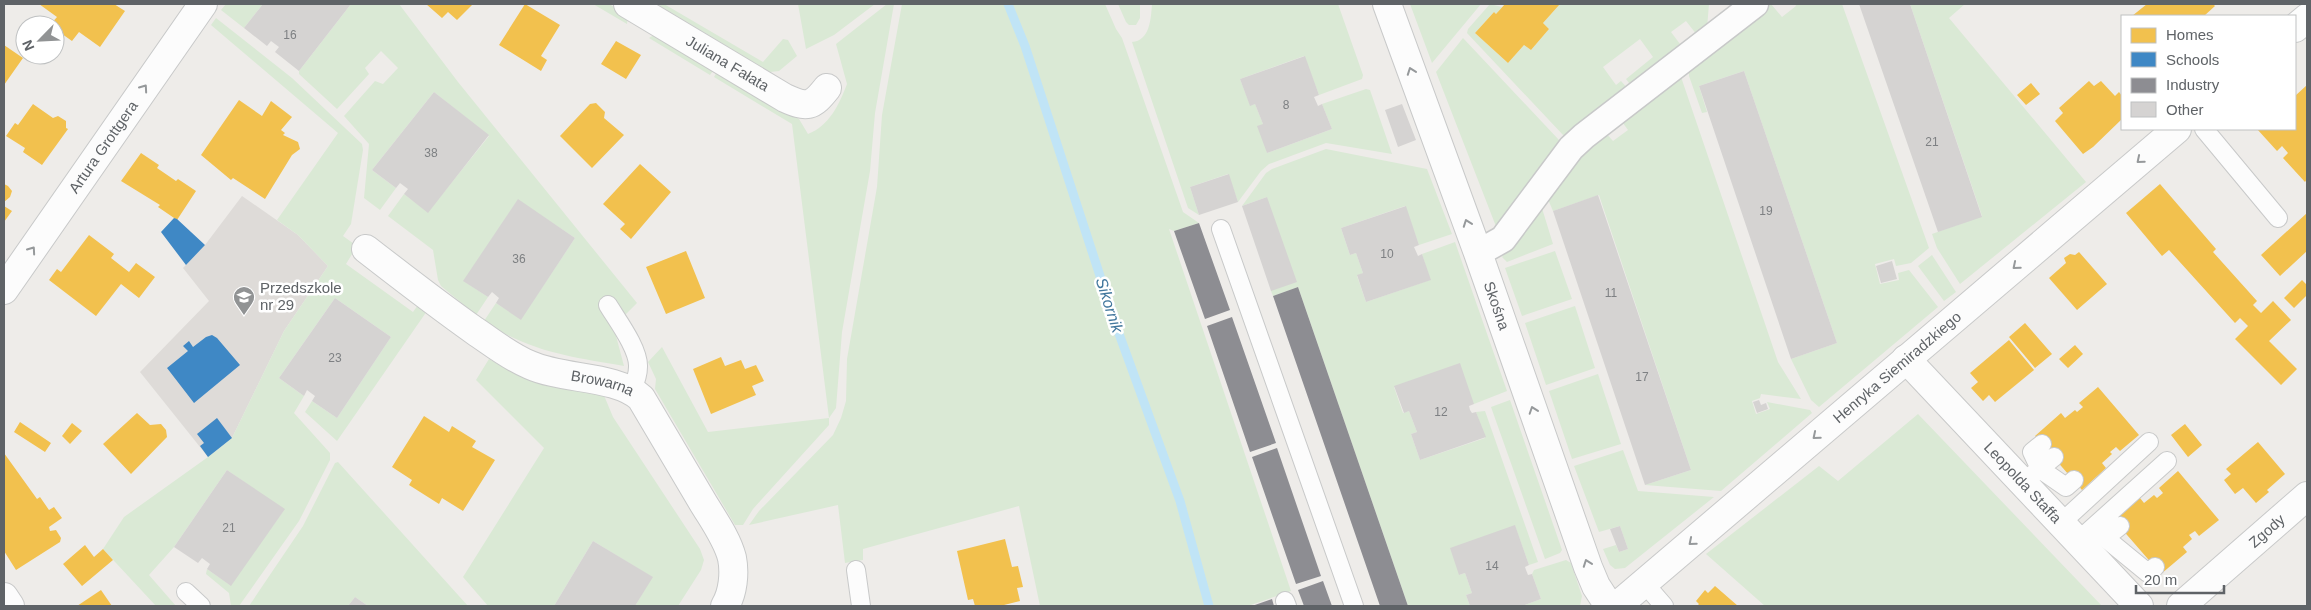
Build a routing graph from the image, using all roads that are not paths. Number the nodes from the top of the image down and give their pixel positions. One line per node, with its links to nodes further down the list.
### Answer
1 (203, 4): 14 (street, Artura Grottgera, one-way to 1)
2 (628, 4): 7 (street, Juliana Fałata)
3 (1387, 4): 13 (street, Skośna, one-way to 3)
4 (1755, 4): 13 (street)
5 (2307, 18): 6 (street)
6 (2296, 27)
7 (827, 88)
8 (2176, 130): 16 (street, Henryka Siemiradzkiego, one-way to 16)
9 (2205, 130): 10 (lane)
10 (2278, 218)
11 (1220, 229): 33 (lane)
12 (366, 249): 17 (street, Browarna)
13 (1478, 253): 34 (street, Skośna, one-way to 13)
14 (4, 290)
15 (608, 305): 17 (lane)
16 (1906, 359): 21 (street, Leopolda Staffa); 26 (street, Henryka Siemiradzkiego, one-way to 26)
17 (632, 390): 31 (street, Browarna)
18 (2150, 442): 23 (lane)
19 (2042, 444): 21 (lane)
20 (2168, 461): 23 (lane)
21 (2052, 473): 23 (street, Leopolda Staffa)
22 (2307, 496): 38 (street, Zgody)
23 (2101, 535): 24 (lane); 37 (street, Leopolda Staffa)
24 (2144, 561)
25 (856, 570): 32 (lane)
26 (1644, 583): 35 (street, Henryka Siemiradzkiego); 36 (lane)
27 (186, 592): 30 (lane)
28 (4, 597): 29 (street)
29 (10, 606)
30 (201, 606)
31 (724, 606)
32 (861, 606)
33 (1354, 606)
34 (1609, 606)
35 (1617, 606)
36 (1664, 606)
37 (2139, 606)
38 (2181, 606)

